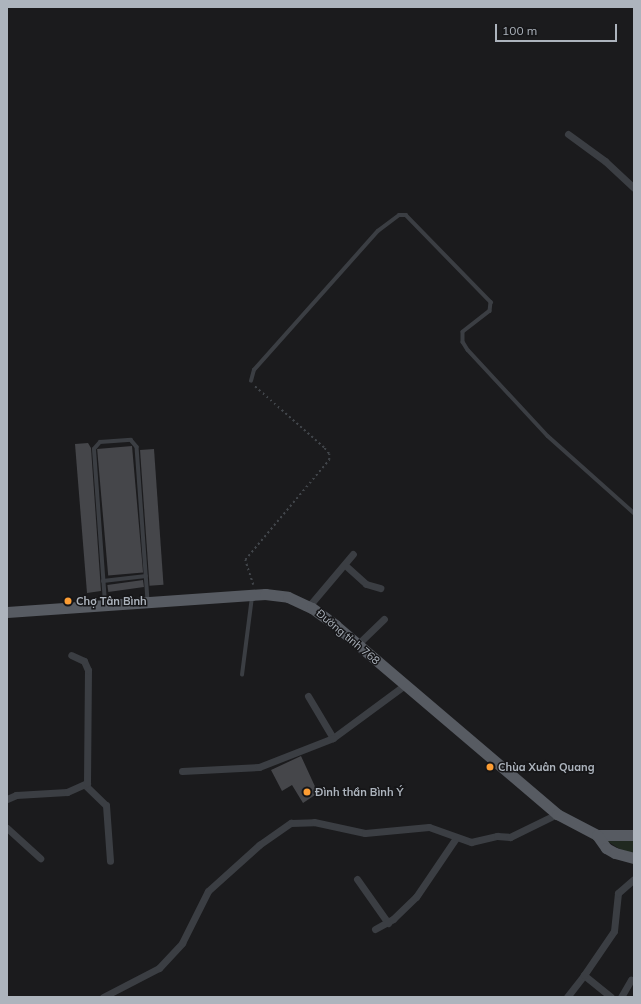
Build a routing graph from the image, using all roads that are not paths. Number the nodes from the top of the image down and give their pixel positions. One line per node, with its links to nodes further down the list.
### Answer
1 (568, 134): 2 (street)
2 (634, 188)
3 (251, 381): 4 (lane)
4 (634, 513)
5 (353, 554): 6 (street)
6 (344, 565): 9 (street); 13 (street)
7 (146, 576): 8 (lane); 8 (lane); 11 (lane)
8 (103, 581): 12 (lane)
9 (380, 588)
10 (254, 594): 11 (main road, Đường tỉnh 768); 13 (main road, Đường tỉnh 768); 18 (lane)
11 (148, 603): 12 (main road, Đường tỉnh 768)
12 (105, 606): 14 (main road, Đường tỉnh 768)
13 (309, 606): 16 (main road, Đường tỉnh 768)
14 (7, 612)
15 (384, 619): 16 (street)
16 (358, 644): 19 (main road, Đường tỉnh 768)
17 (71, 654): 23 (street)
18 (242, 675)
19 (406, 685): 21 (street); 25 (main road, Đường tỉnh 768)
20 (308, 696): 21 (street)
21 (333, 738): 22 (street)
22 (182, 771)
23 (85, 785): 24 (street); 32 (street)
24 (7, 799)
25 (557, 814): 27 (main road, Đường tỉnh 768); 29 (street)
26 (7, 828): 30 (street)
27 (597, 835): 28 (main road, Đường tỉnh 768); 31 (main road)
28 (634, 835)
29 (456, 838): 35 (street); 39 (street)
30 (40, 858)
31 (633, 859)
32 (110, 861)
33 (357, 878): 35 (street)
34 (634, 879): 37 (street)
35 (388, 923): 36 (street)
36 (375, 929)
37 (584, 974): 40 (street); 41 (street)
38 (634, 981): 42 (street)
39 (108, 995)
40 (567, 997)
41 (611, 997)
42 (620, 997)

